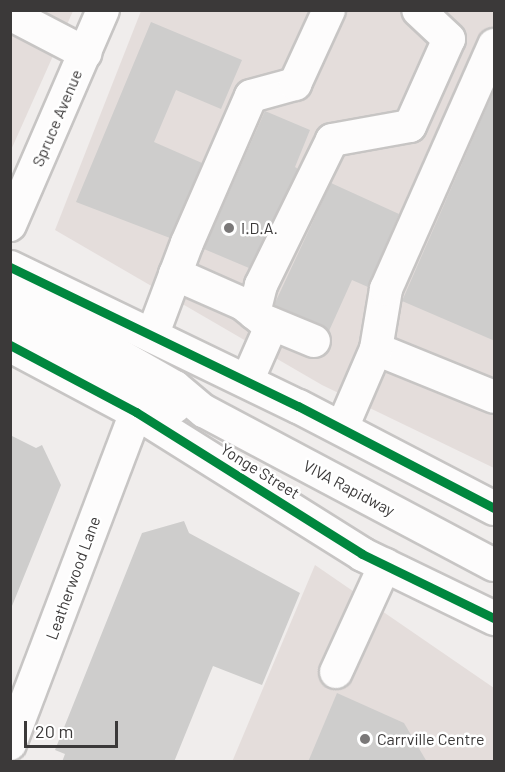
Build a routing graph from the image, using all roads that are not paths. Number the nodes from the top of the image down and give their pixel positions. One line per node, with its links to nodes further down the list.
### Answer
1 (103, 10): 6 (street, Spruce Avenue)
2 (329, 10): 9 (street)
3 (418, 10): 11 (street)
4 (10, 14): 6 (street)
5 (495, 45): 16 (street)
6 (85, 52): 7 (street, Spruce Avenue)
7 (10, 225)
8 (10, 267): 13 (main road)
9 (175, 274): 11 (street); 13 (street)
10 (10, 293): 19 (street, VIVA Rapidway)
11 (263, 318): 14 (street); 17 (street)
12 (10, 320): 19 (street, VIVA Rapidway)
13 (152, 336): 17 (main road)
14 (314, 341)
15 (10, 345): 20 (main road, Yonge Street)
16 (376, 349): 18 (street); 21 (street)
17 (247, 381): 21 (main road)
18 (495, 397)
19 (204, 411): 24 (street, VIVA Rapidway)
20 (136, 412): 23 (main road, Yonge Street); 27 (street, Leatherwood Lane)
21 (342, 428): 22 (main road)
22 (495, 508)
23 (385, 565): 25 (main road, Yonge Street); 26 (street)
24 (495, 566)
25 (495, 618)
26 (336, 672)
27 (10, 744)

